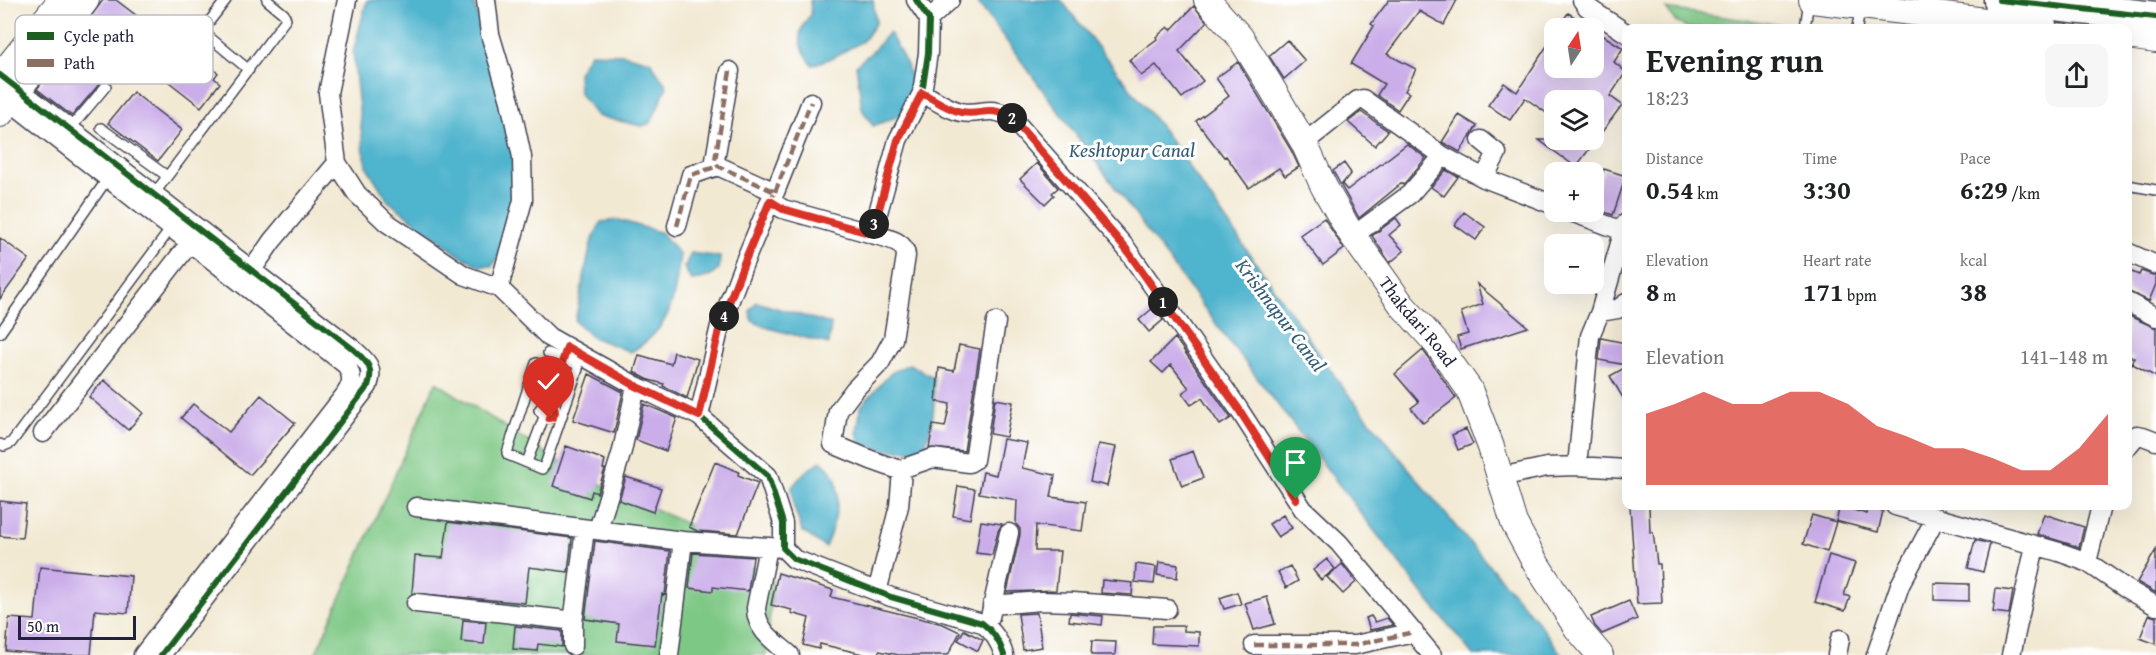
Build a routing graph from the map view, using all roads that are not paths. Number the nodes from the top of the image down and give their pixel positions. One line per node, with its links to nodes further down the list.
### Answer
1 (61, 0): 13 (street)
2 (86, 0): 14 (street)
3 (226, 0): 15 (lane)
4 (267, 0): 25 (lane)
5 (347, 0): 38 (street)
6 (486, 0): 59 (street)
7 (916, 0): 18 (street)
8 (950, 0): 18 (street)
9 (1207, 0): 36 (street, Thakdari Road)
10 (1582, 0): 21 (street)
11 (1810, 0): 16 (street); 19 (lane)
12 (1999, 0): 17 (main road)
13 (51, 15)
14 (72, 15)
15 (213, 17)
16 (1859, 17): 20 (street)
17 (2156, 17)
18 (928, 19): 31 (street)
19 (1806, 24)
20 (1996, 24)
21 (1622, 30)
22 (2132, 37): 24 (street)
23 (213, 40): 25 (lane)
24 (2156, 40)
25 (249, 70): 41 (lane)
26 (730, 71): 39 (street)
27 (15, 72): 30 (street)
28 (15, 77): 30 (street)
29 (106, 86): 34 (lane)
30 (4, 89): 34 (street); 40 (street)
31 (922, 93): 52 (street); 100 (street)
32 (811, 102): 46 (street)
33 (101, 128): 41 (lane)
34 (70, 129): 40 (street)
35 (1481, 140): 42 (street)
36 (1304, 143): 37 (street); 53 (street, Thakdari Road)
37 (1443, 156): 42 (street); 53 (street)
38 (337, 163): 58 (street); 59 (street)
39 (718, 166): 46 (street); 50 (street)
40 (112, 172): 45 (street); 49 (street); 65 (lane)
41 (167, 176): 45 (lane)
42 (1484, 178): 47 (street)
43 (2132, 186): 44 (lane)
44 (2156, 190)
45 (154, 194): 49 (street)
46 (773, 197): 52 (street); 73 (street)
47 (1544, 201)
48 (1604, 221): 51 (street)
49 (176, 222): 54 (street); 77 (lane)
50 (677, 226)
51 (1622, 226)
52 (869, 233): 81 (street)
53 (1353, 236): 82 (street, Thakdari Road)
54 (194, 237): 58 (street); 74 (street)
55 (1622, 237): 62 (street)
56 (2132, 254): 57 (street)
57 (2156, 265)
58 (247, 277): 103 (street); 104 (street)
59 (499, 288): 67 (street)
60 (2132, 304): 63 (street)
61 (1622, 306): 62 (street)
62 (1600, 312): 79 (street)
63 (2156, 316)
64 (996, 322): 81 (street)
65 (0, 333)
66 (548, 353): 67 (lane)
67 (565, 353): 69 (street); 71 (lane); 72 (lane)
68 (536, 363): 70 (lane)
69 (636, 386): 73 (street); 87 (street)
70 (525, 402): 71 (lane); 78 (lane)
71 (544, 410): 72 (lane); 78 (lane)
72 (557, 415): 78 (lane)
73 (699, 416): 91 (street)
74 (43, 433)
75 (2132, 441): 76 (street)
76 (2156, 441)
77 (0, 444)
78 (527, 462)
79 (1577, 466): 80 (street); 82 (street)
80 (1622, 469)
81 (898, 470): 93 (street)
82 (1500, 477): 109 (street, Thakdari Road)
83 (416, 507): 87 (street)
84 (1909, 510): 86 (street)
85 (2101, 510): 92 (street)
86 (1936, 517): 90 (street); 110 (street)
87 (592, 529): 89 (street); 98 (street)
88 (1009, 533): 95 (street)
89 (683, 541): 91 (street); 105 (street)
90 (2035, 546): 92 (street); 111 (street)
91 (776, 547): 93 (street); 106 (street)
92 (2087, 562): 96 (street)
93 (877, 592): 99 (street)
94 (416, 603): 98 (street)
95 (992, 605): 97 (street); 99 (street)
96 (2156, 606)
97 (1167, 609)
98 (573, 622): 102 (street)
99 (987, 627): 107 (street)
100 (1414, 632): 101 (street); 108 (street)
101 (1254, 645)
102 (573, 646)
103 (143, 655)
104 (161, 655)
105 (669, 655)
106 (790, 655)
107 (1004, 655)
108 (1432, 655)
109 (1600, 655)
110 (1876, 655)
111 (2011, 655)

